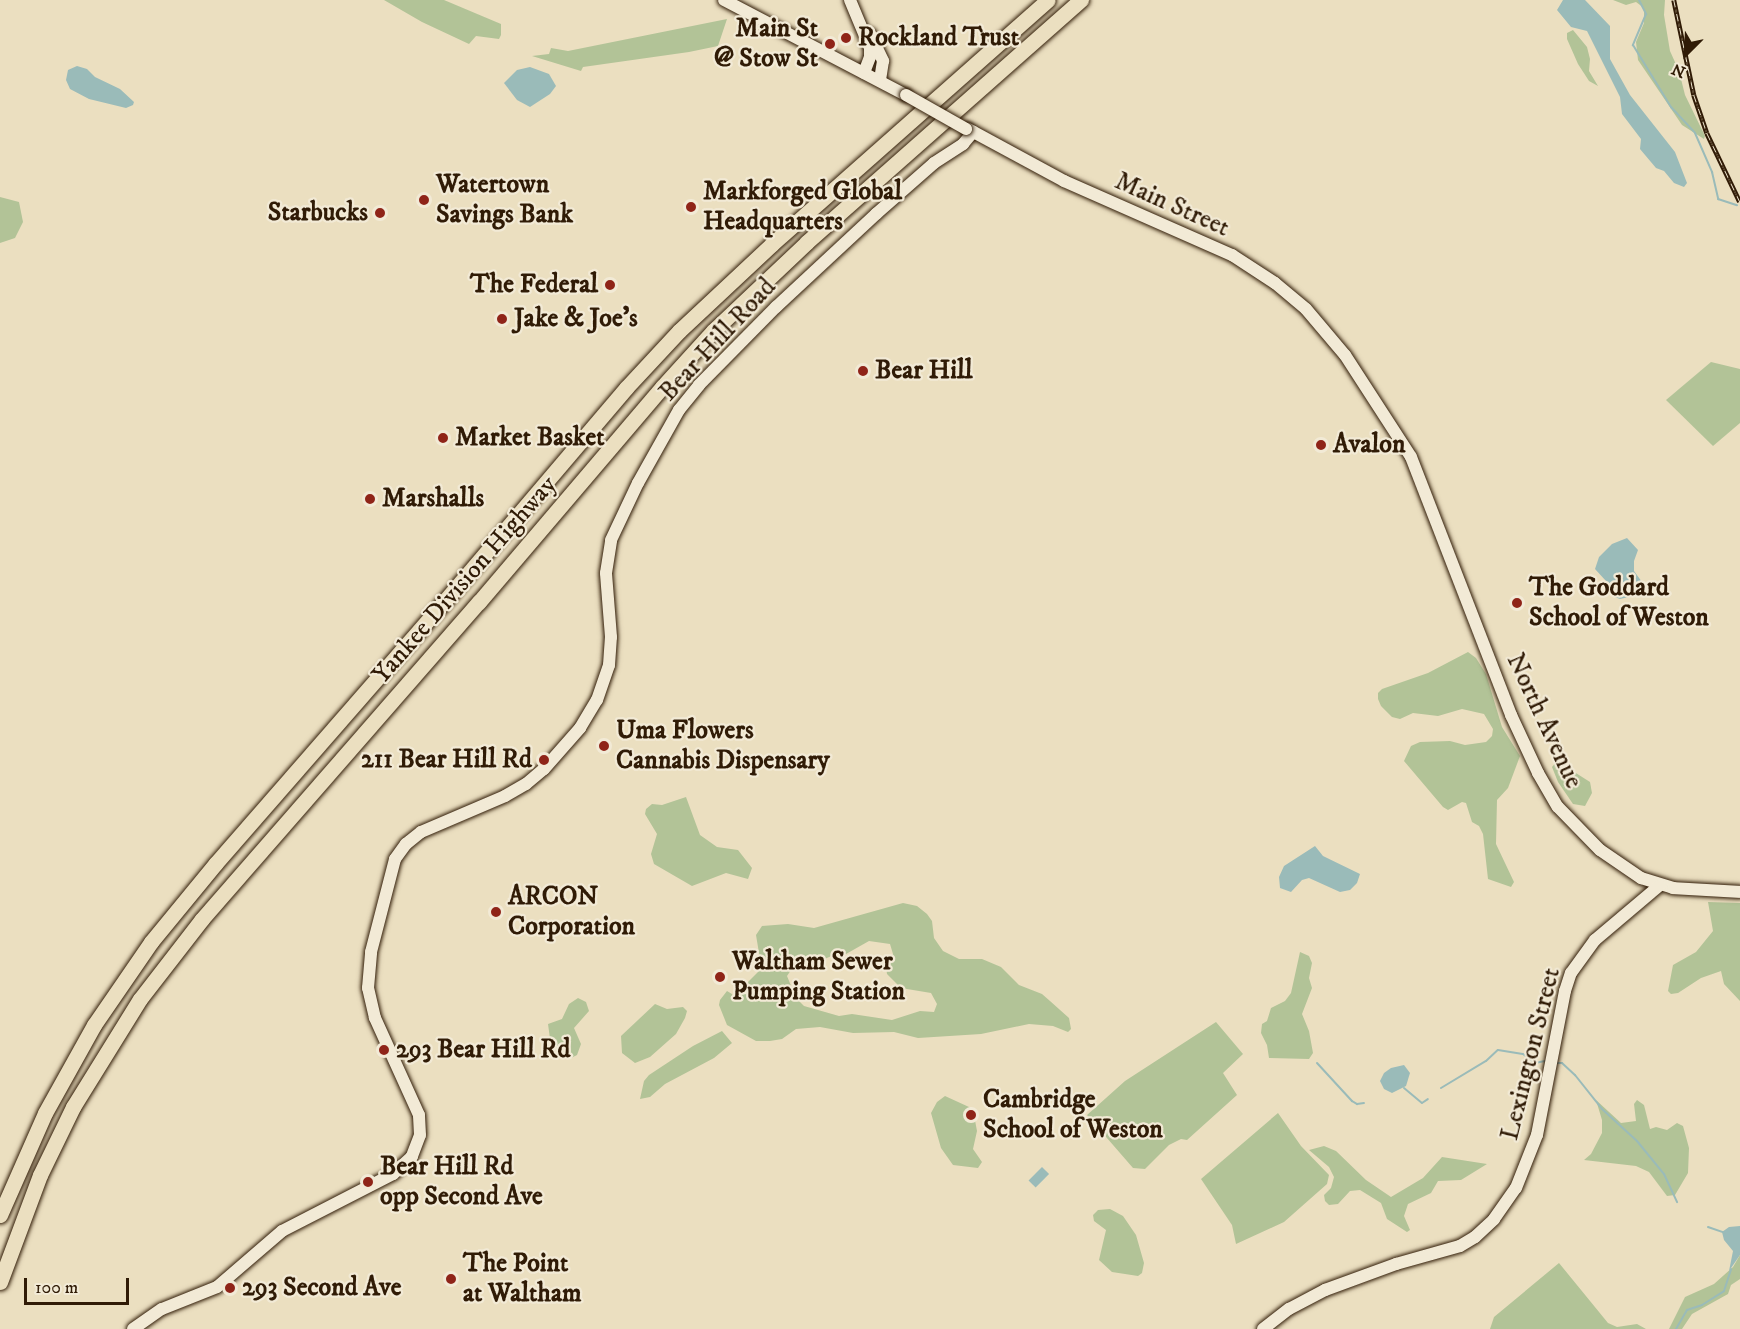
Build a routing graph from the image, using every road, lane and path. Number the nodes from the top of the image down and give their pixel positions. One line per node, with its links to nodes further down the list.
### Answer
1 (724, 0): 6 (street, Main Street)
2 (850, 0): 5 (street)
3 (1048, 0): 14 (highway, Yankee Division Highway)
4 (1082, 0): 15 (highway, Yankee Division Highway)
5 (859, 18): 6 (street); 7 (street)
6 (864, 72): 7 (street, Main Street)
7 (880, 81): 8 (street, Main Street, bridge)
8 (970, 130): 9 (street, Main Street); 16 (street, Bear Hill Road)
9 (1464, 592): 10 (street, North Avenue)
10 (1641, 878): 11 (street, North Avenue); 13 (street)
11 (1660, 885): 12 (street, North Avenue); 13 (street, Lexington Street)
12 (1740, 892)
13 (1635, 907): 17 (street, Lexington Street)
14 (0, 1215)
15 (0, 1282)
16 (133, 1329)
17 (1263, 1329)

